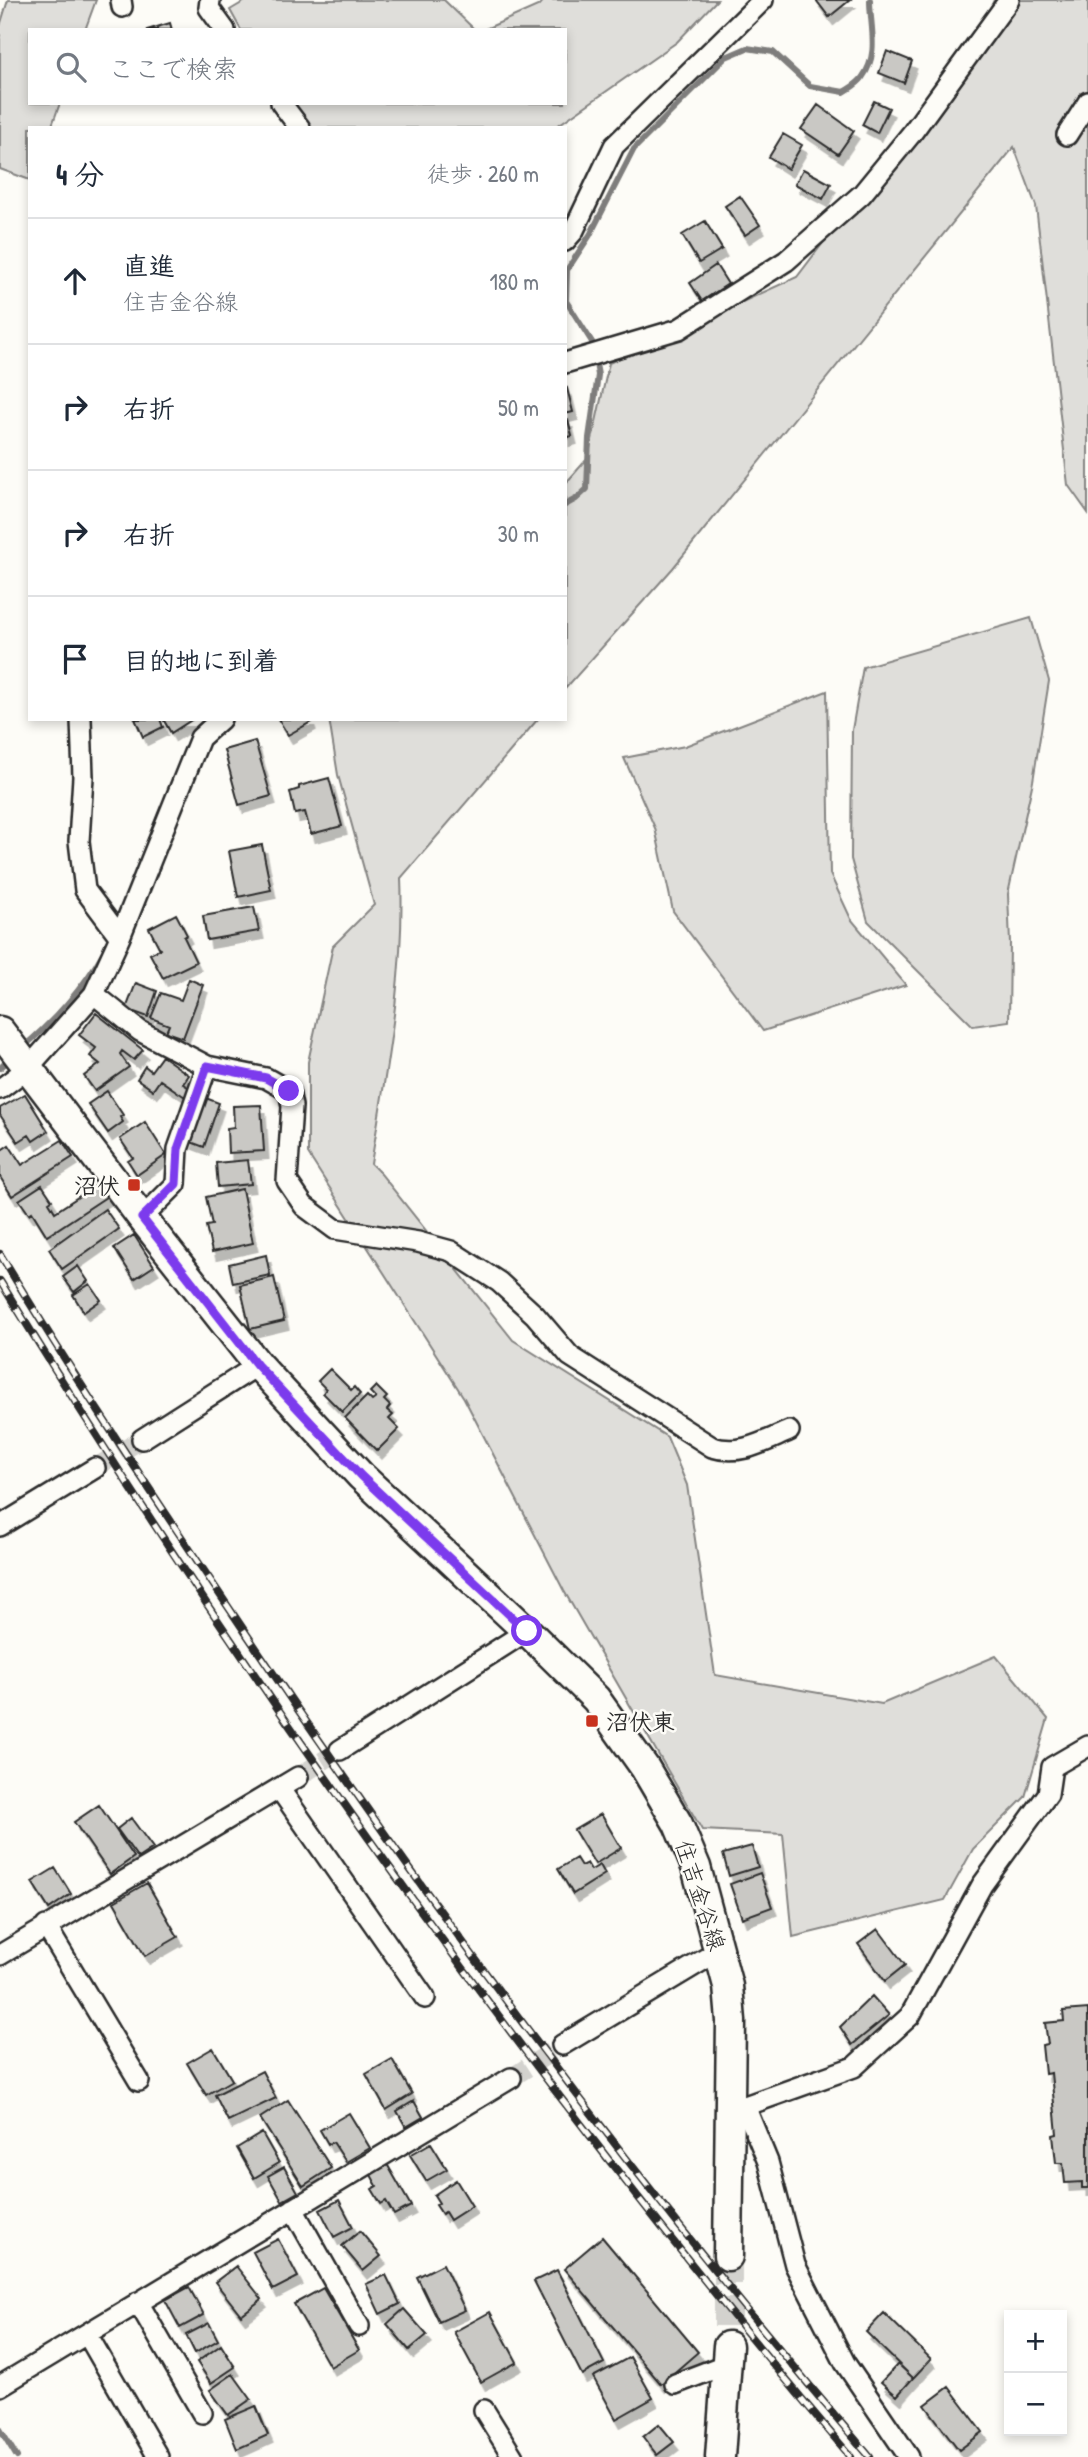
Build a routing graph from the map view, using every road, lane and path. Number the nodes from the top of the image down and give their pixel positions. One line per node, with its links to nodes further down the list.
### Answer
1 (209, 0): 4 (street)
2 (763, 0): 9 (street)
3 (1009, 0): 10 (street)
4 (224, 28)
5 (1088, 102): 8 (street)
6 (283, 105): 7 (street)
7 (298, 126)
8 (1067, 135)
9 (567, 239)
10 (567, 362)
11 (81, 721): 13 (street)
12 (219, 721): 13 (street)
13 (120, 937): 14 (street)
14 (94, 993): 16 (street); 17 (street)
15 (0, 1031): 17 (main road, 住吉金谷線)
16 (207, 1066): 19 (street); 21 (street)
17 (28, 1068): 18 (street); 19 (main road, 住吉金谷線)
18 (0, 1089)
19 (142, 1218): 20 (main road, 住吉金谷線)
20 (257, 1365): 22 (street); 25 (main road, 住吉金谷線)
21 (789, 1431)
22 (142, 1439)
23 (95, 1468): 24 (street)
24 (0, 1526)
25 (527, 1631): 27 (street); 31 (main road, 住吉金谷線)
26 (1088, 1746): 37 (street)
27 (341, 1750)
28 (298, 1777): 29 (street)
29 (279, 1788): 30 (street); 33 (street)
30 (46, 1926): 32 (street); 36 (street)
31 (720, 1950): 34 (street); 37 (main road, 住吉金谷線)
32 (0, 1955)
33 (425, 1998)
34 (562, 2045)
35 (511, 2078): 38 (street)
36 (139, 2081)
37 (738, 2106): 39 (main road, 住吉金谷線); 51 (street)
38 (293, 2209): 40 (street); 41 (street)
39 (728, 2256)
40 (138, 2302): 42 (street); 47 (street)
41 (359, 2326)
42 (86, 2334): 45 (street); 48 (street)
43 (728, 2355): 44 (street); 50 (main road)
44 (675, 2384)
45 (0, 2386)
46 (484, 2410): 49 (street)
47 (202, 2413)
48 (158, 2457)
49 (513, 2457)
50 (720, 2457)
51 (909, 2457)

